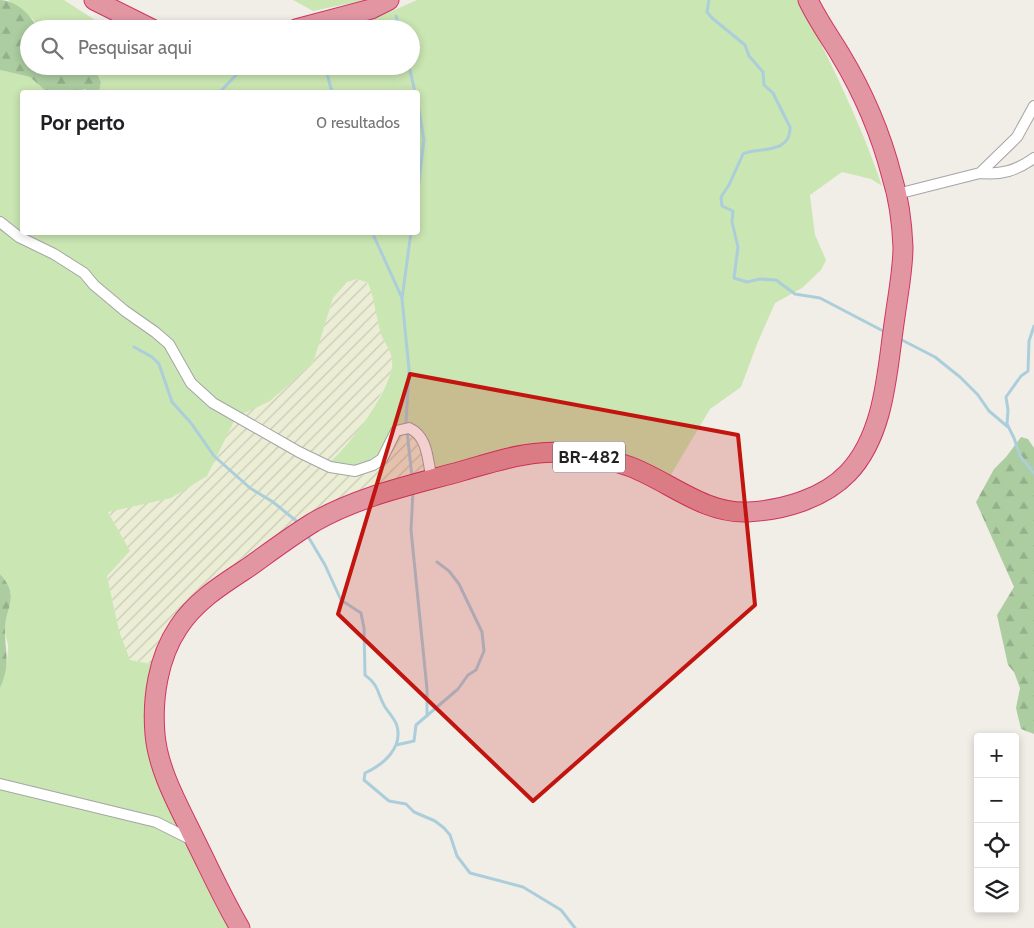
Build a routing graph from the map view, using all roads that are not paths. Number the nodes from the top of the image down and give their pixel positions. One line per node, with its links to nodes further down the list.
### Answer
1 (94, 0): 4 (highway)
2 (389, 0): 5 (highway)
3 (808, 0): 9 (highway, BR-482)
4 (134, 20)
5 (330, 20)
6 (1034, 106): 8 (street)
7 (1034, 158): 8 (street)
8 (980, 173): 9 (street)
9 (897, 194): 11 (highway, BR-482)
10 (0, 222): 11 (street)
11 (432, 479): 13 (highway, BR-482)
12 (0, 784): 13 (street)
13 (196, 842): 14 (highway, BR-482)
14 (240, 928)

